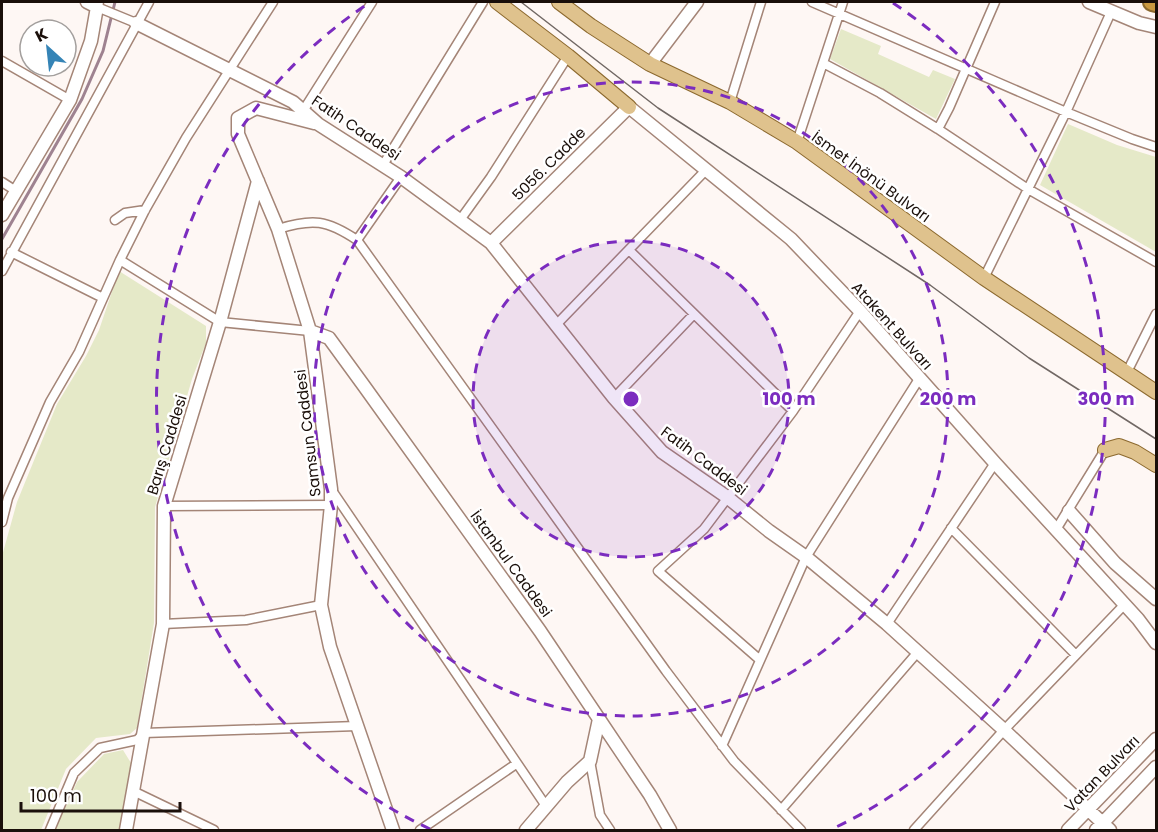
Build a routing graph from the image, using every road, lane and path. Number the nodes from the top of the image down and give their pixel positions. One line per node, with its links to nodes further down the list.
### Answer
1 (149, 2): 18 (street)
2 (273, 2): 25 (street)
3 (372, 2): 29 (street)
4 (483, 2): 35 (street)
5 (496, 2): 20 (main road)
6 (697, 2): 23 (street)
7 (761, 2): 27 (street)
8 (812, 2): 17 (street)
9 (843, 2): 17 (street)
10 (995, 2): 24 (street)
11 (1089, 2): 16 (street)
12 (1152, 2): 14 (highway)
13 (564, 3): 23 (main road, İsmet İnönü Bulvarı)
14 (1156, 3)
15 (97, 5): 18 (street); 26 (street)
16 (1111, 12): 19 (street); 30 (street)
17 (839, 13): 22 (street); 24 (street)
18 (136, 23): 25 (street, Fatih Caddesi); 50 (street)
19 (1156, 29)
20 (568, 56): 28 (main road); 45 (street)
21 (2, 61): 26 (street)
22 (823, 63): 32 (street); 33 (street)
23 (650, 64): 27 (main road, İsmet İnönü Bulvarı)
24 (967, 69): 30 (street); 32 (street)
25 (230, 70): 29 (street, Fatih Caddesi); 42 (street)
26 (70, 100): 41 (street)
27 (730, 102): 33 (main road, İsmet İnönü Bulvarı)
28 (629, 107): 36 (street, Atakent Bulvarı); 48 (street, 5056. Cadde)
29 (303, 111): 31 (street, Fatih Caddesi)
30 (1066, 112): 34 (street); 40 (street)
31 (318, 124): 35 (street, Fatih Caddesi); 38 (street, Samsun Caddesi)
32 (938, 129): 40 (street)
33 (797, 142): 54 (main road, İsmet İnönü Bulvarı)
34 (1156, 147)
35 (382, 165): 37 (street, Fatih Caddesi)
36 (706, 170): 49 (street); 56 (street, Atakent Bulvarı)
37 (401, 177): 45 (street, Fatih Caddesi); 47 (street)
38 (258, 181): 46 (street, Samsun Caddesi); 59 (street, Barış Caddesi)
39 (2, 182): 41 (street)
40 (1028, 189): 52 (street); 54 (street)
41 (16, 191): 43 (street)
42 (145, 210): 44 (street); 51 (street)
43 (2, 215)
44 (115, 220)
45 (460, 220): 48 (street, Fatih Caddesi)
46 (278, 229): 47 (street); 61 (street, Samsun Caddesi)
47 (357, 240): 94 (street)
48 (491, 243): 60 (street, Fatih Caddesi)
49 (629, 250): 57 (street); 60 (street)
50 (11, 252): 53 (street); 55 (street)
51 (120, 260): 55 (street); 59 (street)
52 (1156, 262)
53 (2, 271)
54 (984, 278): 62 (main road, İsmet İnönü Bulvarı)
55 (103, 298): 75 (street)
56 (860, 311): 63 (street, Atakent Bulvarı); 66 (street)
57 (694, 314): 65 (street); 66 (street)
58 (1156, 314): 62 (street)
59 (220, 322): 61 (street); 73 (street, Barış Caddesi)
60 (555, 326): 65 (street, Fatih Caddesi)
61 (310, 331): 70 (street, Samsun Caddesi); 88 (street, İstanbul Caddesi)
62 (1127, 372): 64 (main road, İsmet İnönü Bulvarı)
63 (919, 379): 68 (street, Atakent Bulvarı); 78 (street)
64 (1156, 392)
65 (614, 398): 71 (street, Fatih Caddesi)
66 (793, 411): 71 (street)
67 (1105, 450): 69 (main road); 74 (street)
68 (995, 463): 76 (street); 77 (street, Atakent Bulvarı)
69 (1156, 465)
70 (331, 489): 72 (street, Samsun Caddesi); 97 (street)
71 (727, 497): 78 (street, Fatih Caddesi); 87 (street)
72 (331, 505): 73 (street); 80 (street, Samsun Caddesi)
73 (164, 506): 82 (street, Barış Caddesi)
74 (1069, 511): 77 (street); 79 (street)
75 (2, 522)
76 (951, 528): 83 (street); 86 (street)
77 (1057, 528): 81 (street, Atakent Bulvarı)
78 (806, 557): 83 (street, Fatih Caddesi); 87 (street)
79 (1156, 599)
80 (321, 605): 82 (street); 89 (street, Samsun Caddesi)
81 (1124, 605): 84 (street, Atakent Bulvarı); 86 (street)
82 (163, 624): 91 (street, Barış Caddesi)
83 (887, 624): 85 (street, Fatih Caddesi)
84 (1156, 643)
85 (917, 653): 90 (street, Fatih Caddesi); 102 (street)
86 (1076, 655): 90 (street)
87 (760, 660): 94 (street)
88 (599, 719): 95 (street); 111 (street, İstanbul Caddesi)
89 (357, 726): 91 (street); 107 (street, Samsun Caddesi)
90 (1004, 730): 101 (street, Fatih Caddesi); 113 (street)
91 (144, 734): 93 (street); 96 (street, Barış Caddesi)
92 (1156, 739): 101 (street, Vatan Bulvarı)
93 (125, 743): 96 (street); 104 (street)
94 (722, 746): 102 (street)
95 (590, 761): 100 (street); 110 (street)
96 (138, 762): 99 (street, Barış Caddesi)
97 (516, 764): 100 (street); 108 (street)
98 (1156, 767): 103 (street)
99 (133, 791): 105 (street, Barış Caddesi); 106 (street)
100 (546, 806): 109 (street)
101 (1088, 809): 103 (street, Fatih Caddesi); 114 (street, Vatan Bulvarı)
102 (781, 810): 112 (street)
103 (1103, 828)
104 (50, 831)
105 (126, 831)
106 (214, 831)
107 (393, 831)
108 (420, 831)
109 (526, 831)
110 (610, 831)
111 (670, 831)
112 (801, 831)
113 (914, 831)
114 (1068, 831)

